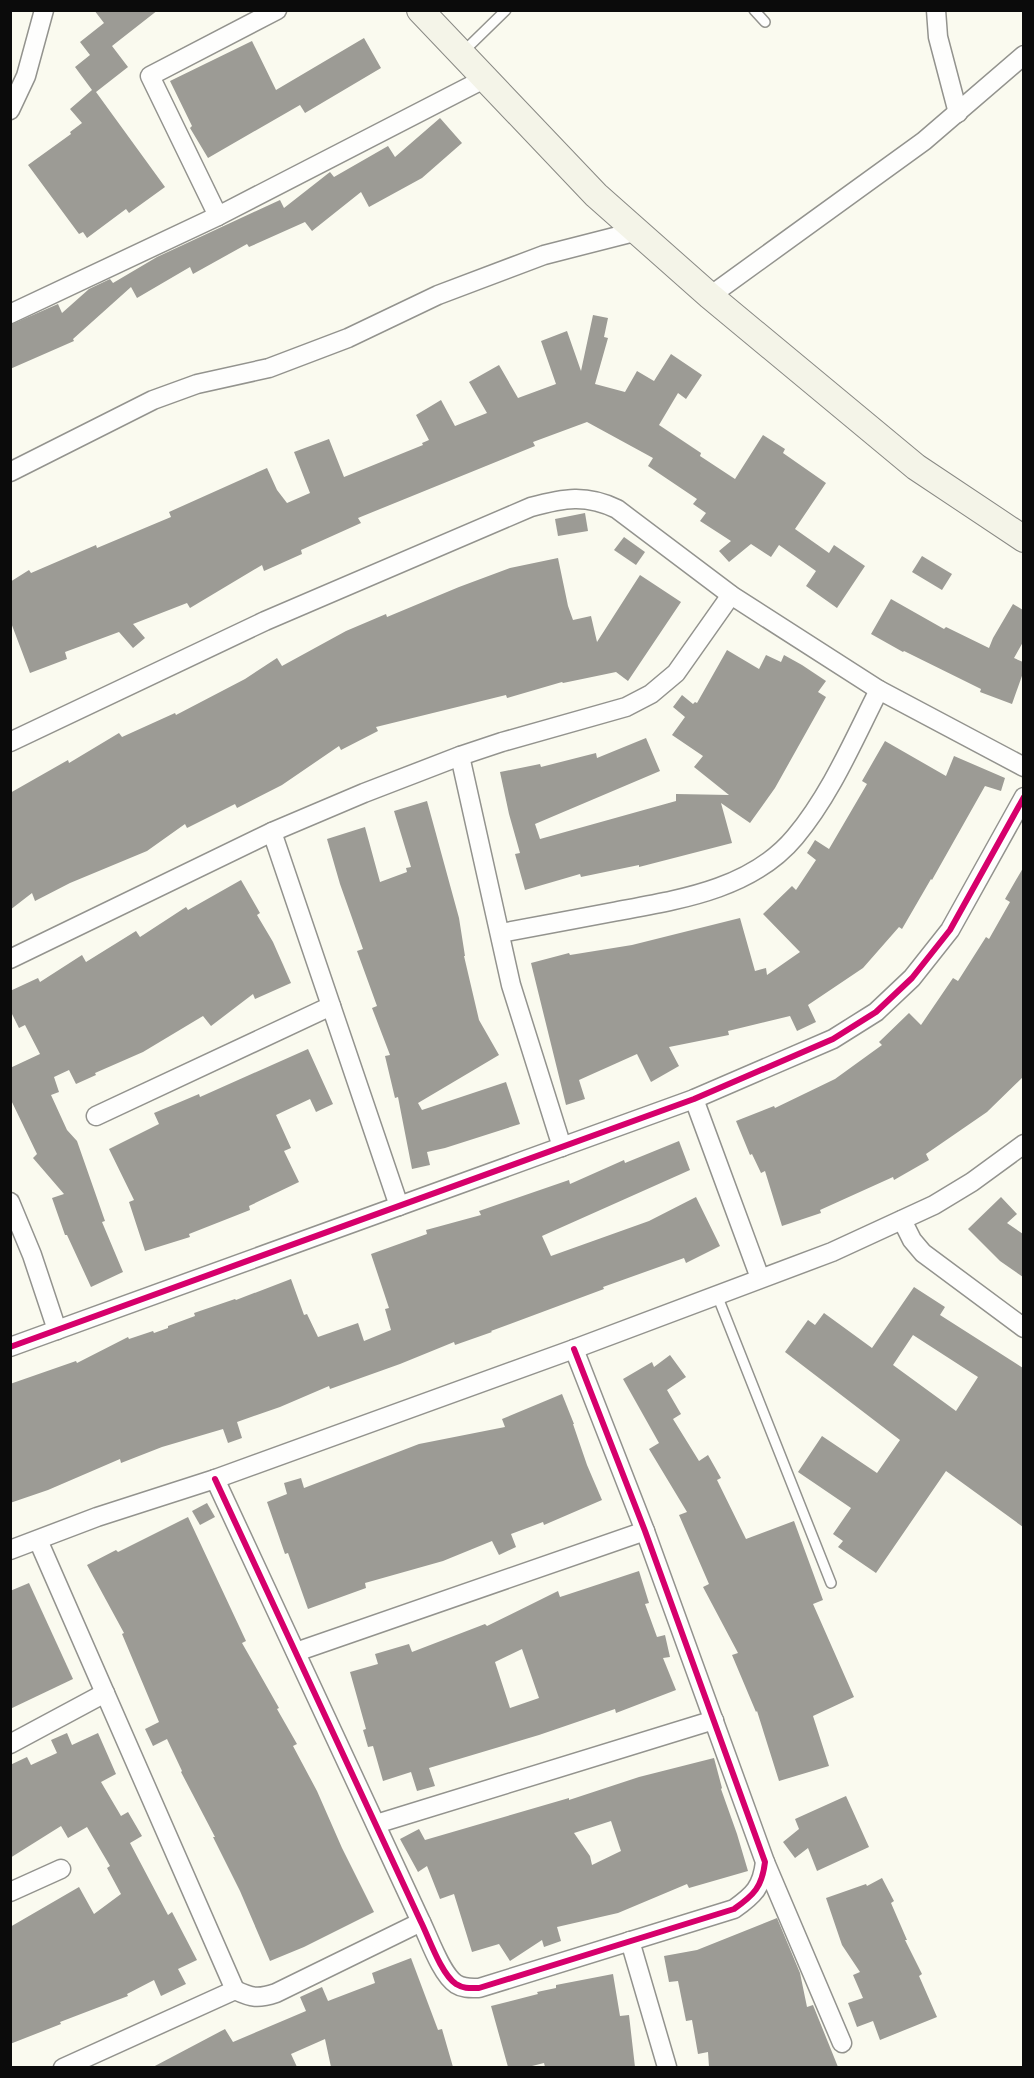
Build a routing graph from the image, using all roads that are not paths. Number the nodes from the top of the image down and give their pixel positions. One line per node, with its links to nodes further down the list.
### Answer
1 (44, 10): 11 (street)
2 (276, 10): 13 (street)
3 (420, 10): 8 (street)
4 (506, 10): 8 (lane)
5 (754, 10): 7 (lane)
6 (936, 10): 12 (street)
7 (765, 22)
8 (462, 54): 10 (street)
9 (1023, 55): 12 (street)
10 (484, 79): 13 (street); 14 (street)
11 (10, 110)
12 (958, 112): 15 (street)
13 (218, 216): 16 (street)
14 (638, 231): 15 (street); 17 (street)
15 (710, 296): 18 (street)
16 (10, 314)
17 (10, 472)
18 (1023, 539)
19 (731, 595): 20 (street); 21 (street); 22 (street)
20 (879, 690): 23 (street); 26 (street)
21 (10, 742)
22 (460, 756): 25 (street); 26 (street)
23 (1023, 767)
24 (1023, 797): 29 (street)
25 (272, 832): 27 (street); 28 (street)
26 (501, 933): 32 (street)
27 (10, 959)
28 (331, 1006): 30 (street); 34 (street)
29 (694, 1099): 32 (street); 36 (street)
30 (96, 1116)
31 (1023, 1144): 35 (street)
32 (562, 1147): 34 (street)
33 (10, 1202): 39 (street)
34 (399, 1206): 39 (street)
35 (902, 1220): 36 (street); 38 (street)
36 (760, 1278): 37 (street)
37 (717, 1295): 41 (street); 46 (lane)
38 (1023, 1328)
39 (57, 1330): 40 (street)
40 (10, 1347)
41 (574, 1349): 42 (street); 43 (street)
42 (215, 1479): 44 (street); 47 (street)
43 (645, 1531): 47 (street); 49 (street)
44 (38, 1540): 45 (street); 48 (street)
45 (10, 1550)
46 (831, 1582)
47 (296, 1652): 51 (street)
48 (105, 1693): 50 (street); 57 (street)
49 (714, 1720): 51 (street); 52 (street)
50 (10, 1744)
51 (376, 1824): 55 (street)
52 (765, 1862): 56 (street); 58 (street)
53 (61, 1869): 54 (street)
54 (10, 1892)
55 (421, 1922): 56 (street); 57 (street)
56 (630, 1941): 60 (street)
57 (235, 1990): 59 (street)
58 (842, 2043)
59 (63, 2067)
60 (667, 2067)

